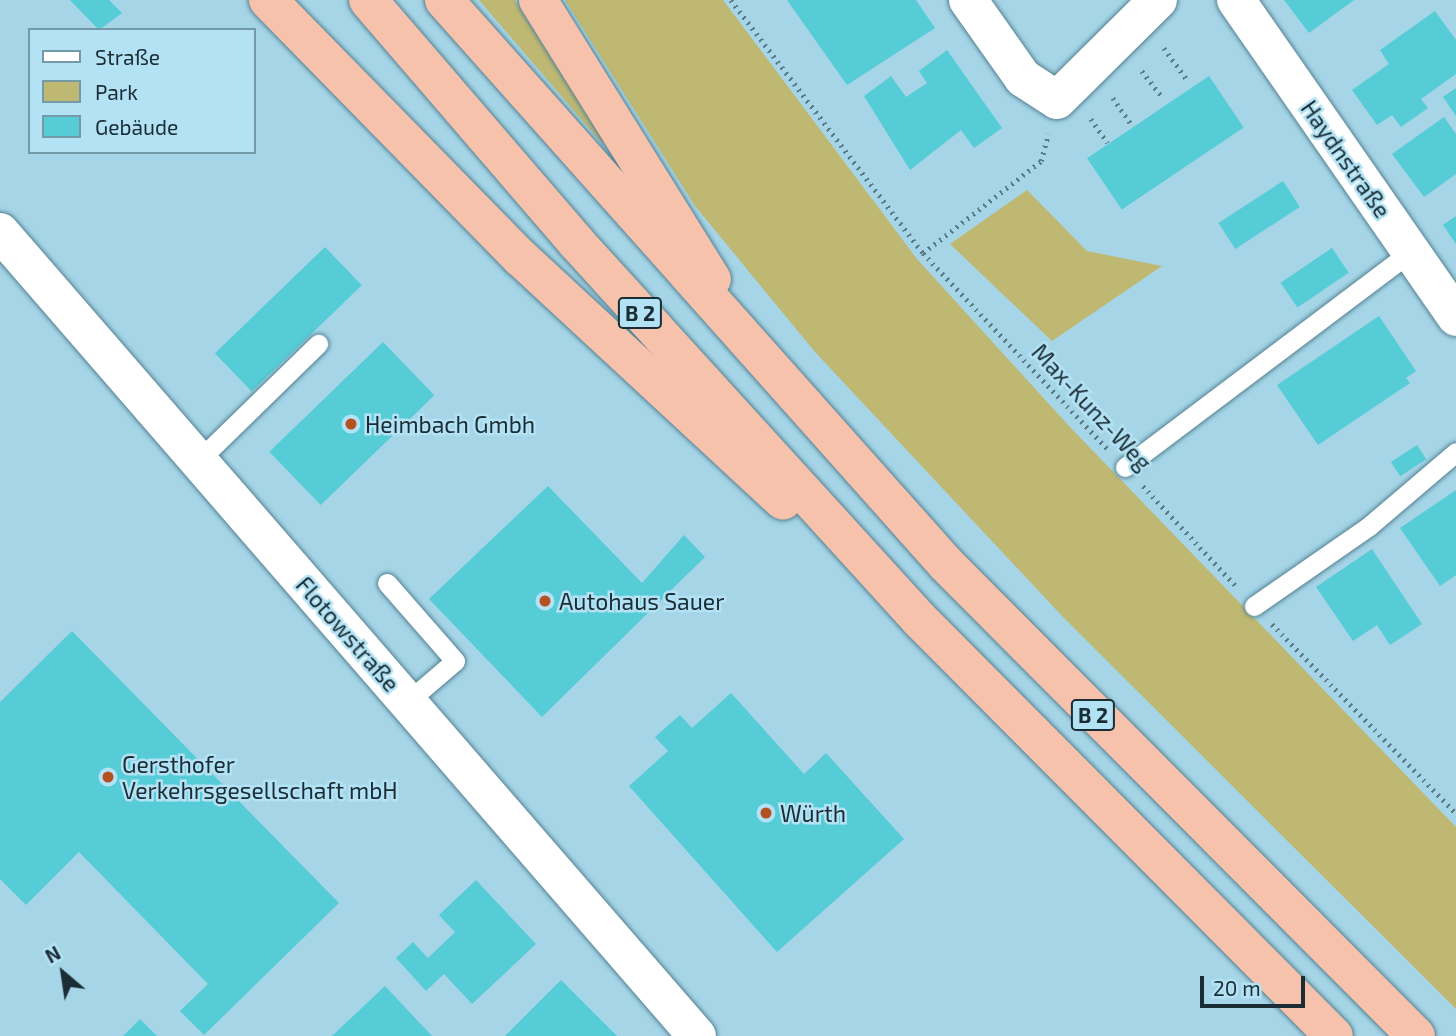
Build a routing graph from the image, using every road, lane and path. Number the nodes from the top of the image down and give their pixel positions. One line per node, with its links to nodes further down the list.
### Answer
1 (268, 0): 29 (highway)
2 (368, 0): 29 (highway, B 2)
3 (443, 0): 23 (highway, B 2)
4 (538, 0): 23 (highway)
5 (731, 0): 20 (path, Max-Kunz-Weg)
6 (968, 0): 14 (street)
7 (1158, 0): 14 (street)
8 (1236, 0): 19 (street, Haydnstraße)
9 (1164, 48): 11 (path)
10 (1142, 71): 13 (path)
11 (1188, 82)
12 (1113, 98): 16 (path)
13 (1163, 99)
14 (1057, 100): 20 (path)
15 (1091, 119): 17 (path)
16 (1131, 124)
17 (1108, 143)
18 (1, 234): 25 (street, Flotowstraße)
19 (1410, 252): 21 (street, Haydnstraße); 26 (lane)
20 (923, 253): 26 (path, Max-Kunz-Weg)
21 (1456, 317)
22 (318, 344): 25 (lane)
23 (780, 383): 34 (highway, B 2)
24 (1456, 452): 28 (lane)
25 (198, 461): 30 (street, Flotowstraße)
26 (1125, 467): 28 (path, Max-Kunz-Weg)
27 (387, 583): 30 (lane)
28 (1254, 606): 31 (path, Max-Kunz-Weg)
29 (919, 619): 33 (highway, B 2)
30 (407, 702): 32 (street, Flotowstraße)
31 (1456, 813)
32 (697, 1036)
33 (1334, 1036)
34 (1416, 1036)

